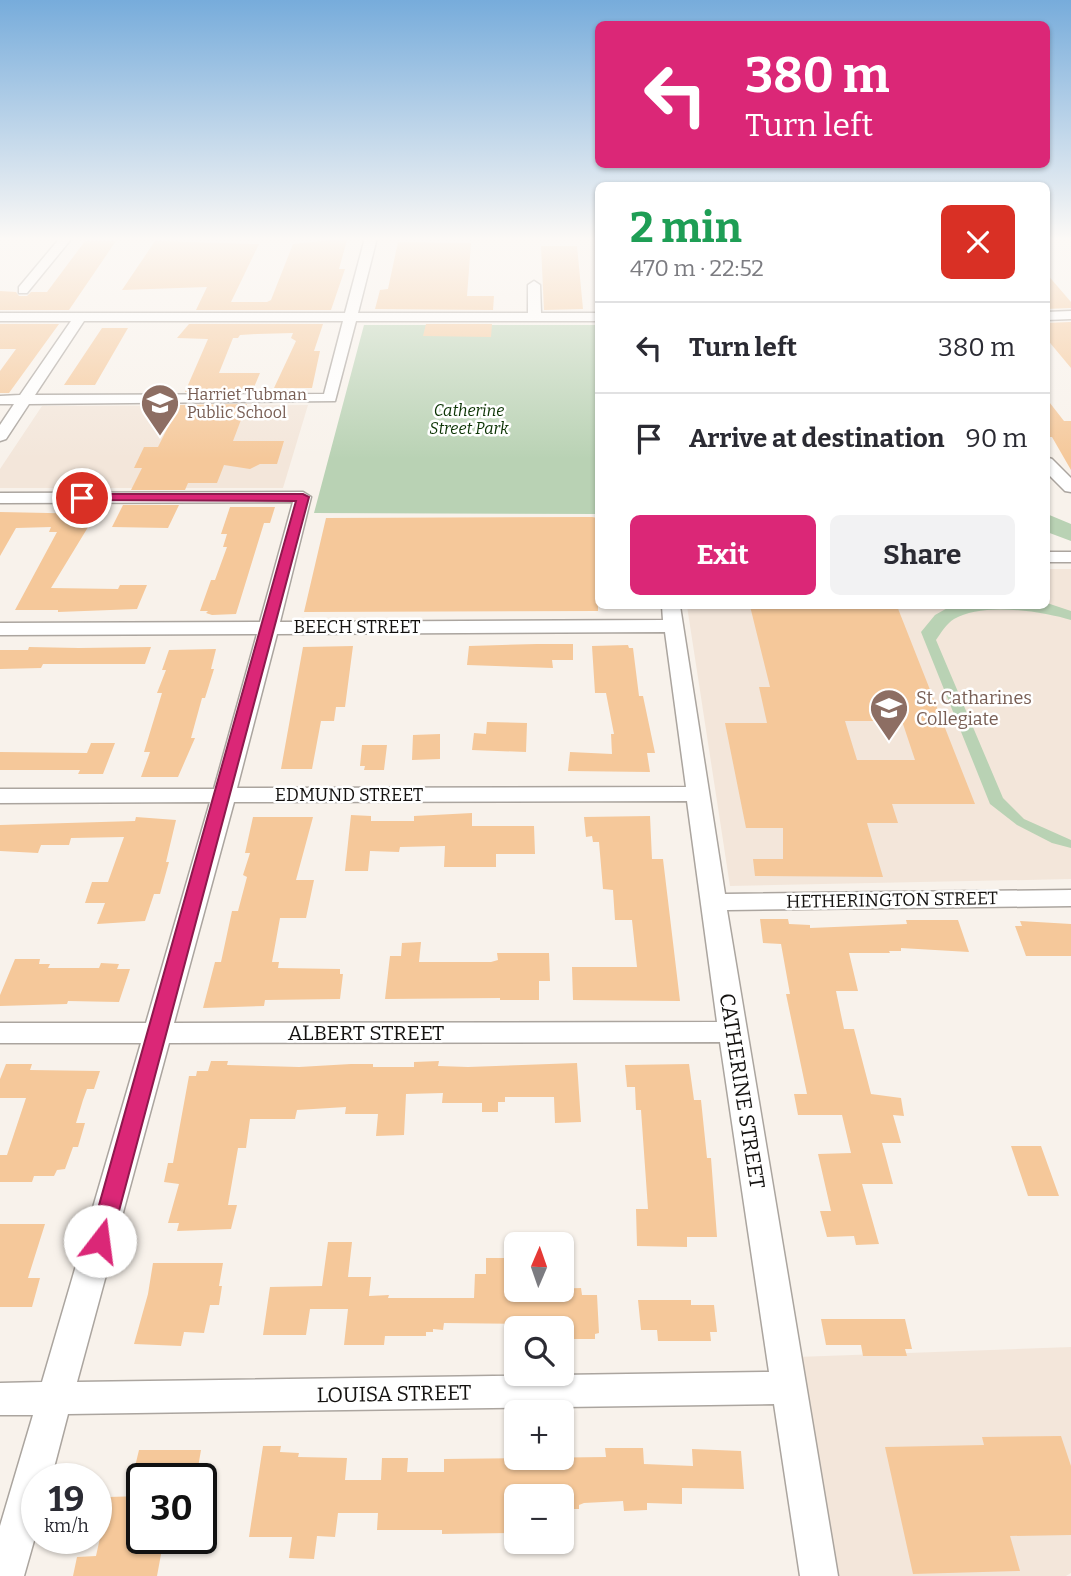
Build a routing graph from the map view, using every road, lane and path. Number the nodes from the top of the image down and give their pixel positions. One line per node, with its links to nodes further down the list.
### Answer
1 (353, 312): 9 (street)
2 (536, 312): 7 (street)
3 (1071, 315): 4 (street)
4 (1050, 316)
5 (0, 317): 6 (street)
6 (80, 317): 9 (street); 11 (street)
7 (536, 317): 8 (street); 9 (street)
8 (595, 317)
9 (351, 318): 11 (street)
10 (0, 400): 11 (street)
11 (24, 400): 12 (street)
12 (0, 436)
13 (1050, 466): 14 (street)
14 (1071, 487)
15 (303, 497): 16 (street); 20 (street)
16 (0, 498)
17 (1050, 557): 18 (street)
18 (1071, 557)
19 (672, 616): 20 (street, BEECH STREET); 22 (street, CATHERINE STREET)
20 (268, 627): 21 (street, BEECH STREET); 23 (street)
21 (0, 629)
22 (698, 794): 23 (street, EDMUND STREET); 26 (street, CATHERINE STREET)
23 (223, 795): 24 (street, EDMUND STREET); 29 (street)
24 (0, 796)
25 (1071, 898): 26 (street, HETHERINGTON STREET)
26 (714, 902): 27 (street, CATHERINE STREET)
27 (732, 1032): 29 (street, ALBERT STREET); 30 (street, CATHERINE STREET)
28 (0, 1033): 29 (street, ALBERT STREET)
29 (157, 1033): 32 (street)
30 (789, 1388): 32 (street, LOUISA STREET); 34 (street, CATHERINE STREET)
31 (0, 1399): 32 (street, LOUISA STREET)
32 (57, 1399): 33 (street)
33 (5, 1576)
34 (819, 1576)

